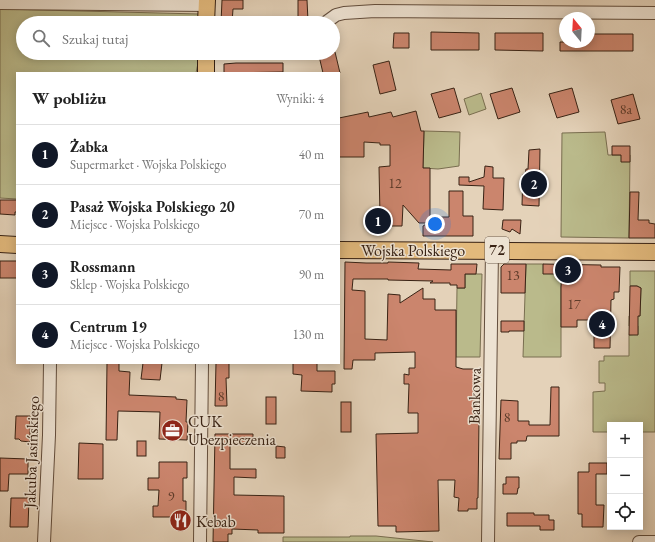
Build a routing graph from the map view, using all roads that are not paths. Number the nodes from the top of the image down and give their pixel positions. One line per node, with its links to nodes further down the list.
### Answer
1 (0, 3): 2 (street)
2 (207, 3): 4 (main road)
3 (655, 13): 5 (street)
4 (206, 16)
5 (335, 16)
6 (206, 60): 7 (main road)
7 (206, 72)
8 (0, 244): 9 (main road)
9 (16, 245)
10 (340, 250): 11 (main road, Wojska Polskiego / 72)
11 (492, 250): 12 (main road, Wojska Polskiego / 72); 17 (street, Bankowa)
12 (655, 252)
13 (50, 364): 15 (street, Jakuba Jasińskiego)
14 (202, 364): 16 (street)
15 (44, 542)
16 (200, 542)
17 (488, 542)
18 (639, 542): 19 (street)
19 (655, 542)

